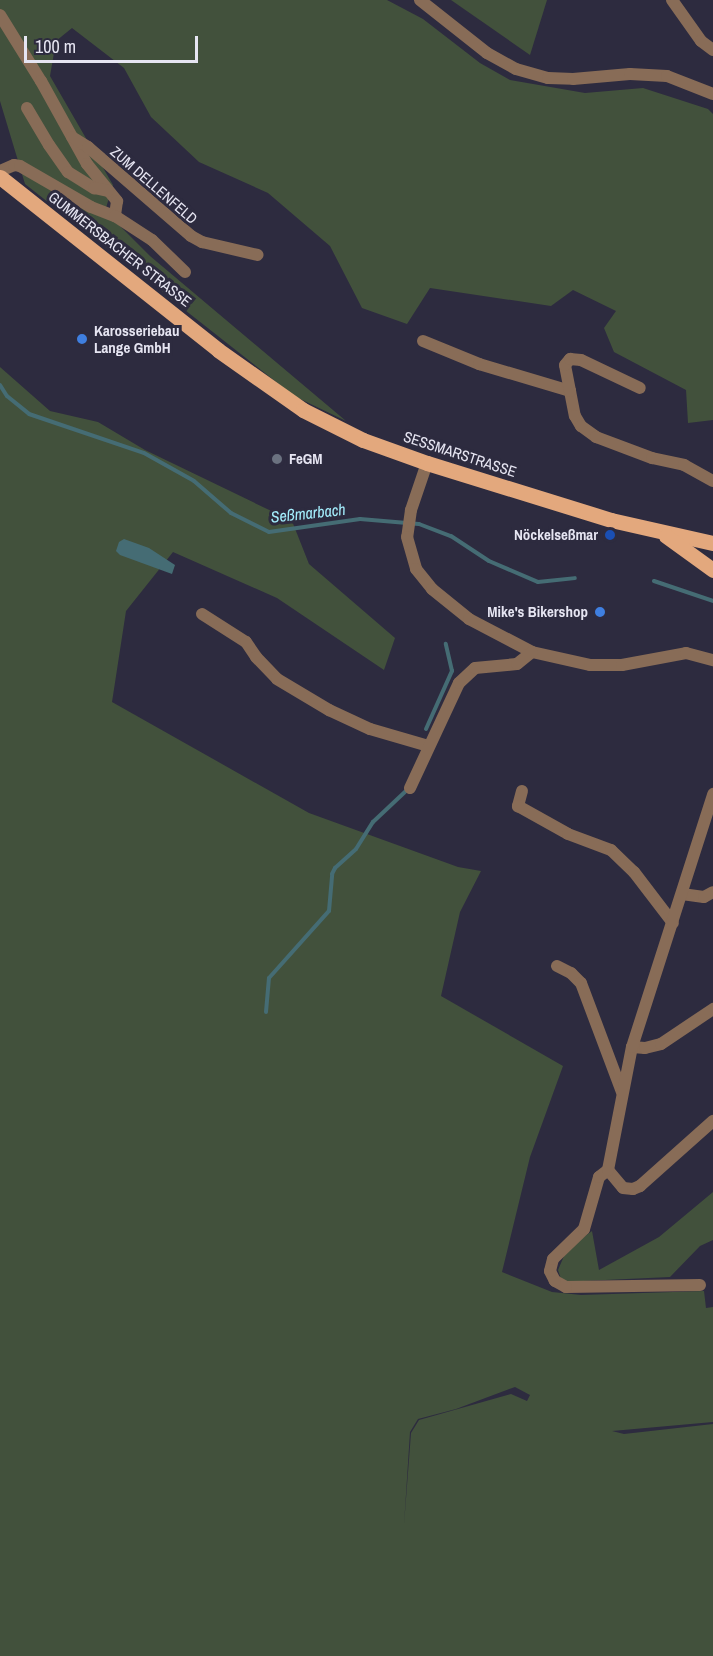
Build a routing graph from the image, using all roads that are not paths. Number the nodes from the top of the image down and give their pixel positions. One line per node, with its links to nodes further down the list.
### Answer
1 (420, 0): 5 (street)
2 (672, 0): 4 (street)
3 (0, 15): 7 (street, ZUM DELLENFELD)
4 (713, 50)
5 (713, 94)
6 (27, 108): 10 (street)
7 (71, 136): 10 (street, ZUM DELLENFELD); 12 (street, ZUM DELLENFELD)
8 (0, 171): 11 (street)
9 (0, 177): 15 (main road, GUMMERSBACHER STRASSE)
10 (108, 191): 11 (street, ZUM DELLENFELD)
11 (115, 216): 13 (street)
12 (258, 255)
13 (185, 272)
14 (423, 341): 17 (street)
15 (218, 350): 18 (main road, SESSMARSTRASSE)
16 (640, 388): 17 (street)
17 (570, 391): 19 (street)
18 (427, 463): 20 (main road, SESSMARSTRASSE); 24 (street)
19 (713, 481)
20 (661, 533): 21 (main road, SESSMARSTRASSE); 22 (main road)
21 (713, 543)
22 (713, 570)
23 (202, 614): 26 (street)
24 (532, 652): 25 (street); 26 (street)
25 (713, 660)
26 (428, 746): 27 (street)
27 (410, 788)
28 (522, 791): 32 (street)
29 (713, 794): 31 (street)
30 (713, 892): 31 (street)
31 (682, 894): 32 (street)
32 (673, 923): 35 (street)
33 (557, 966): 36 (street)
34 (713, 1009): 35 (street)
35 (632, 1047): 36 (street)
36 (622, 1092): 38 (street)
37 (713, 1120): 38 (street)
38 (608, 1170): 39 (street)
39 (700, 1285)

